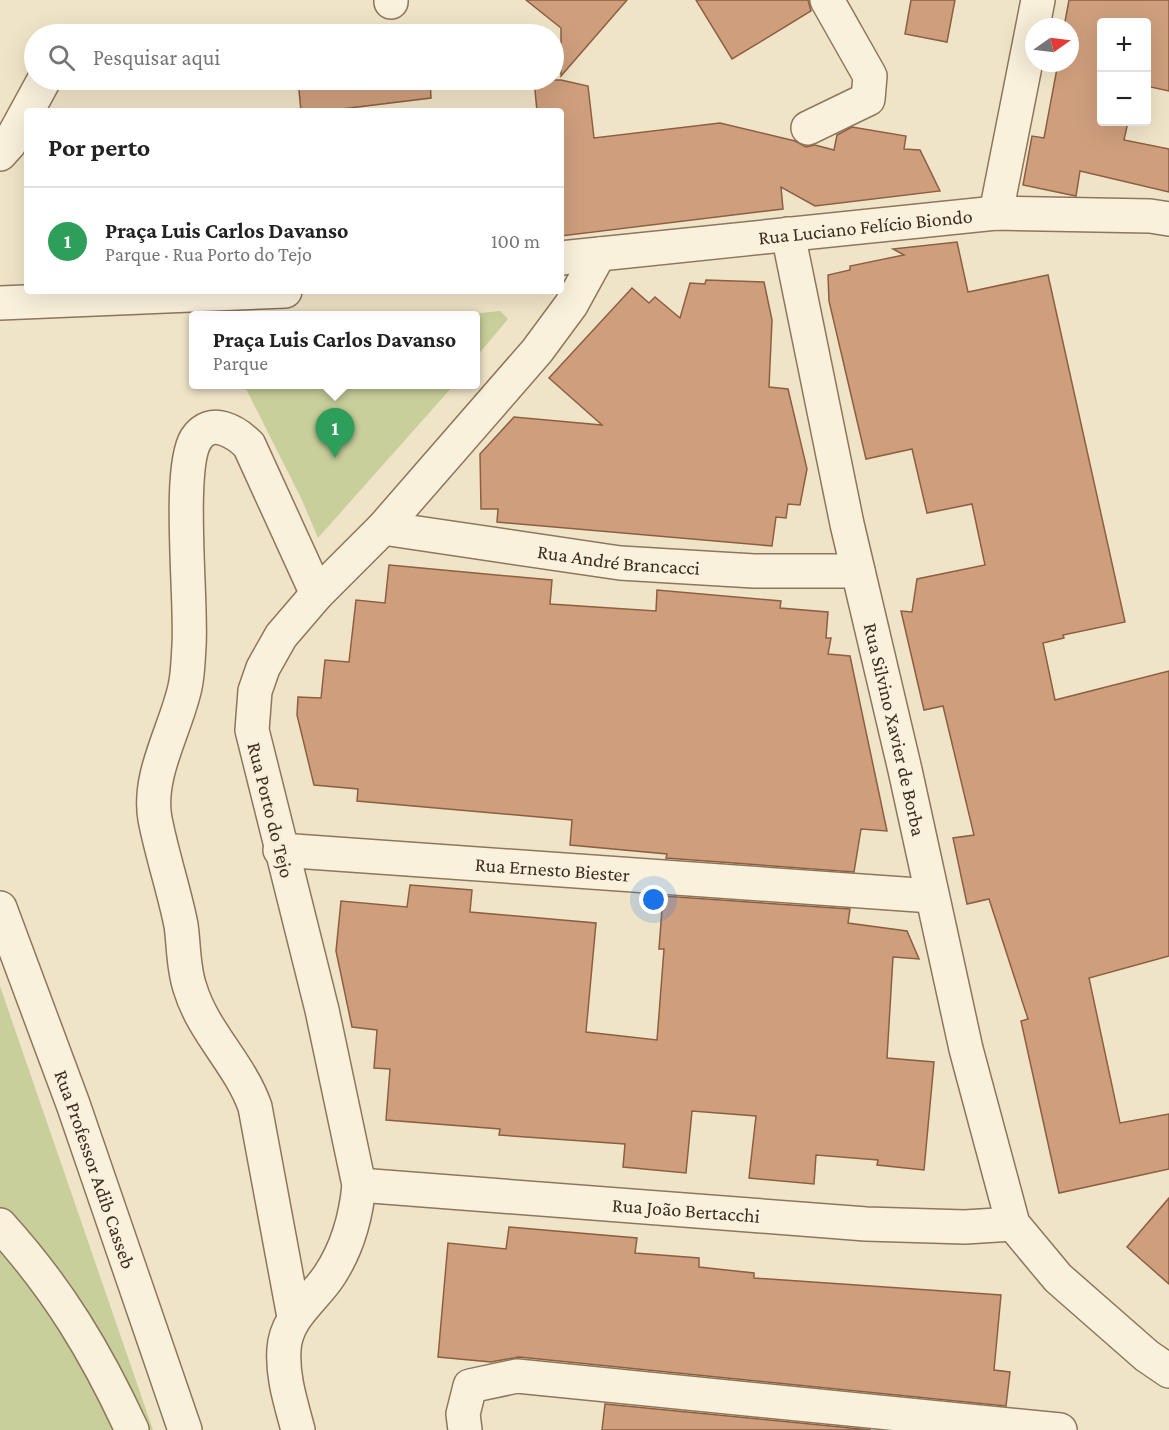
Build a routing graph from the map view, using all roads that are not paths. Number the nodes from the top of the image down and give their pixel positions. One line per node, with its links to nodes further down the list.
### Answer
1 (827, 0): 6 (street)
2 (1038, 0): 8 (street)
3 (39, 90): 4 (street)
4 (29, 108)
5 (24, 117): 7 (street)
6 (808, 128)
7 (0, 154)
8 (996, 213): 9 (street, Rua Luciano Felício Biondo); 10 (street, Rua Luciano Felício Biondo)
9 (1169, 219)
10 (788, 234): 11 (street, Rua Luciano Felício Biondo); 16 (street, Rua Silvino Xavier de Borba)
11 (599, 254): 12 (street, Rua Luciano Felício Biondo); 15 (street, Rua Porto do Tejo)
12 (564, 258)
13 (214, 294): 14 (street)
14 (0, 303)
15 (383, 528): 16 (street, Rua André Brancacci); 17 (street, Rua Porto do Tejo)
16 (858, 571): 19 (street, Rua Silvino Xavier de Borba)
17 (316, 594): 18 (street, Rua Porto do Tejo); 24 (street)
18 (280, 850): 19 (street, Rua Ernesto Biester); 21 (street, Rua Porto do Tejo)
19 (932, 896): 22 (street, Rua Silvino Xavier de Borba)
20 (0, 908): 27 (street, Rua Professor Adib Casseb)
21 (359, 1185): 22 (street, Rua João Bertacchi); 24 (street, Rua Porto do Tejo)
22 (1013, 1224): 25 (street)
23 (0, 1225): 26 (street)
24 (294, 1317): 28 (street)
25 (1169, 1371)
26 (132, 1430)
27 (185, 1430)
28 (298, 1430)
29 (465, 1430): 30 (street)
30 (1060, 1430)

